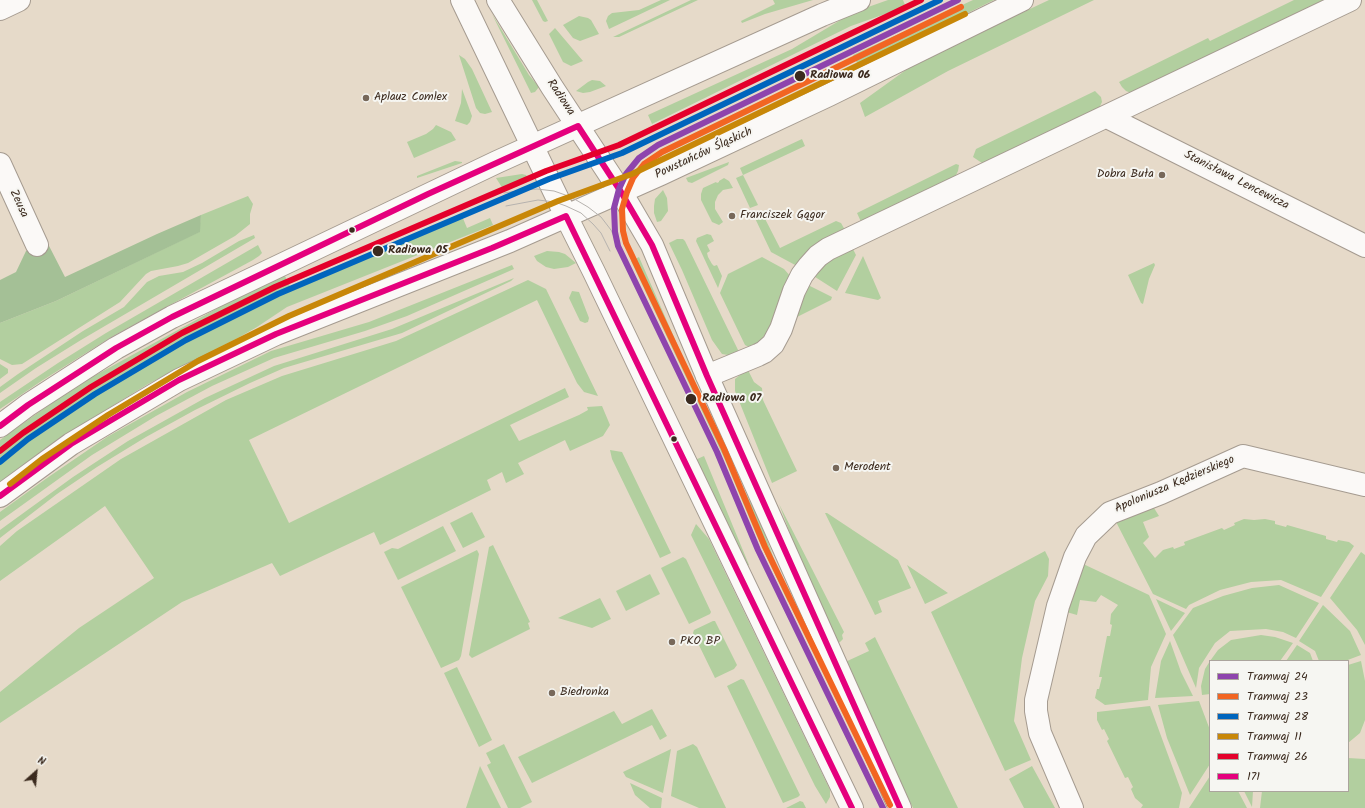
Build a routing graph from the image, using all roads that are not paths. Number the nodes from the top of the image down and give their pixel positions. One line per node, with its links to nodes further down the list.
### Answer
1 (19, 0): 7 (street)
2 (462, 0): 10 (street)
3 (498, 0): 9 (street, Radiowa)
4 (859, 0): 9 (street)
5 (1022, 0): 12 (street, Powstańców Śląskich)
6 (1350, 0): 8 (street)
7 (0, 9)
8 (1107, 117): 15 (street, Stanisława Lencewicza); 16 (street)
9 (578, 126): 10 (street); 12 (street, Radiowa)
10 (533, 146): 13 (street); 17 (street)
11 (0, 164): 14 (street, Zeusa)
12 (621, 192): 13 (street, Powstańców Śląskich); 16 (street, Radiowa)
13 (566, 216): 19 (street, Powstańców Śląskich); 20 (street)
14 (37, 245)
15 (1365, 246)
16 (707, 376): 21 (street, Radiowa)
17 (0, 426)
18 (1365, 485): 22 (street, Apoloniusza Kędzierskiego)
19 (0, 496)
20 (852, 808)
21 (900, 808)
22 (1072, 808)

